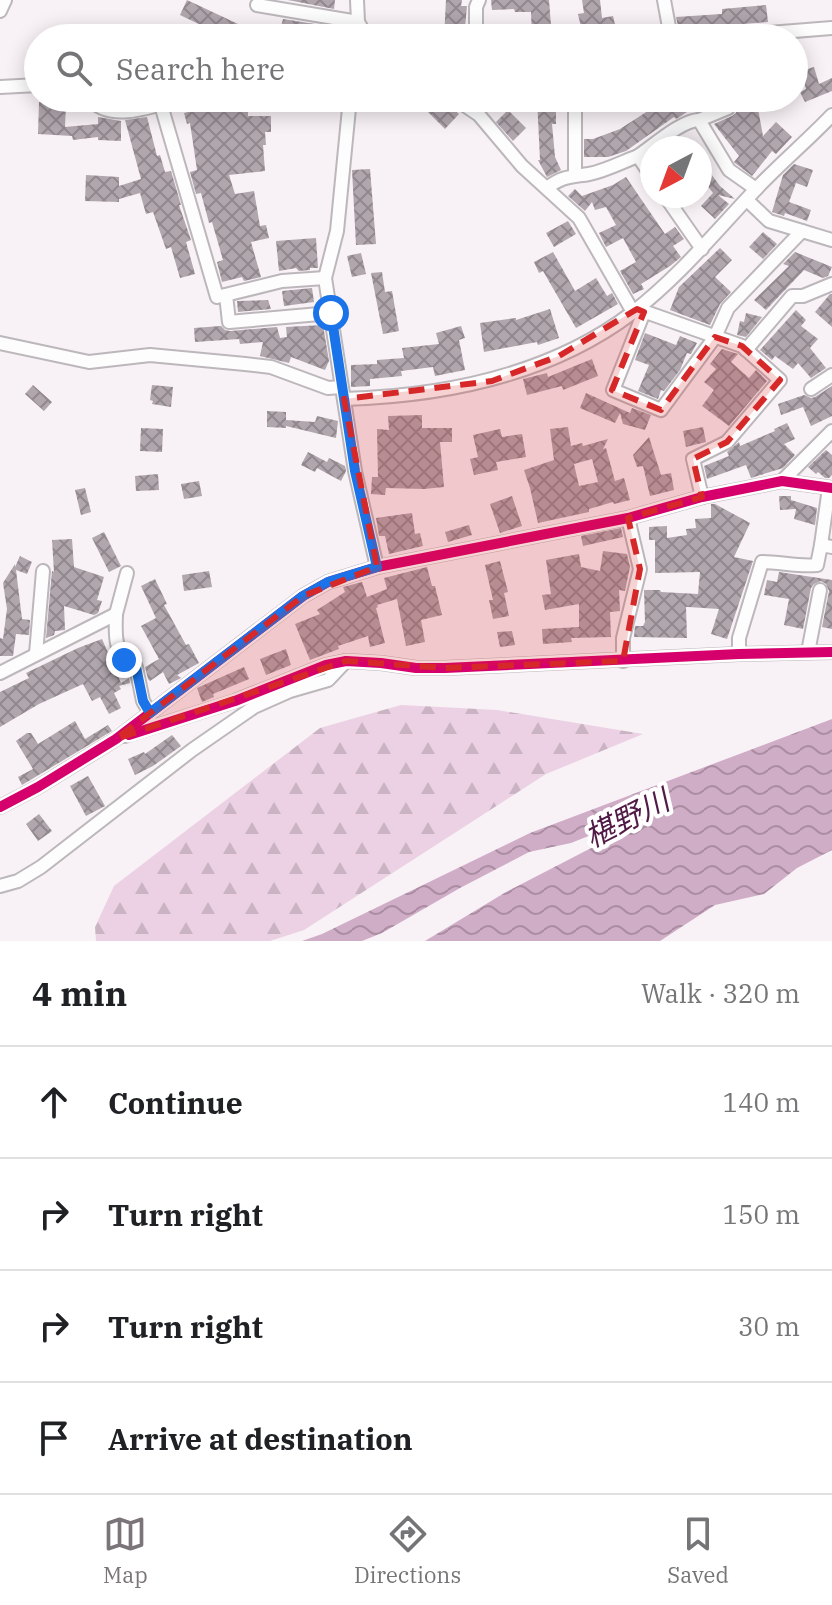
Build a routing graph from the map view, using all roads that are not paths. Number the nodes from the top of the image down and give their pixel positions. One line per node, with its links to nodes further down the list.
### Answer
1 (5, 0): 6 (street)
2 (357, 0): 7 (street)
3 (479, 0): 8 (street)
4 (664, 0): 9 (street)
5 (257, 5): 7 (street)
6 (0, 11)
7 (358, 22)
8 (476, 24)
9 (668, 24)
10 (832, 28): 11 (street)
11 (808, 30)
12 (24, 86): 13 (street)
13 (0, 87)
14 (163, 112): 33 (street)
15 (349, 112): 31 (street)
16 (477, 112): 24 (street)
17 (575, 112): 23 (street)
18 (718, 112): 20 (street)
19 (832, 115): 25 (street)
20 (699, 120): 21 (street); 25 (street)
21 (638, 156): 22 (street); 23 (street)
22 (640, 159)
23 (575, 175): 24 (street)
24 (547, 188): 34 (street)
25 (756, 189): 26 (street)
26 (747, 200): 28 (street); 30 (street)
27 (673, 208): 30 (street)
28 (802, 231): 29 (street); 36 (street)
29 (832, 240)
30 (702, 249): 34 (street)
31 (325, 278): 33 (street); 35 (street)
32 (832, 284): 38 (street)
33 (226, 295): 35 (street)
34 (638, 311): 36 (street); 36 (street); 41 (street)
35 (331, 313): 41 (street)
36 (715, 337): 38 (street)
37 (0, 343): 41 (street)
38 (746, 350): 45 (street)
39 (832, 375): 40 (street)
40 (811, 389)
41 (343, 393): 48 (street)
42 (832, 431): 43 (street)
43 (782, 481): 44 (street); 45 (street)
44 (831, 488): 47 (street)
45 (702, 497): 46 (street)
46 (628, 518): 48 (street); 58 (street)
47 (827, 546): 56 (street)
48 (377, 567): 60 (street)
49 (43, 571): 55 (street)
50 (127, 573): 52 (street)
51 (820, 590): 53 (street)
52 (116, 614): 55 (street); 60 (street)
53 (808, 652): 54 (street); 56 (street)
54 (832, 652)
55 (36, 654): 59 (street)
56 (739, 654): 58 (street)
57 (346, 661): 58 (street); 61 (street); 63 (street)
58 (623, 661)
59 (0, 673)
60 (150, 713): 61 (street)
61 (116, 739): 62 (street)
62 (0, 807)
63 (0, 886)

